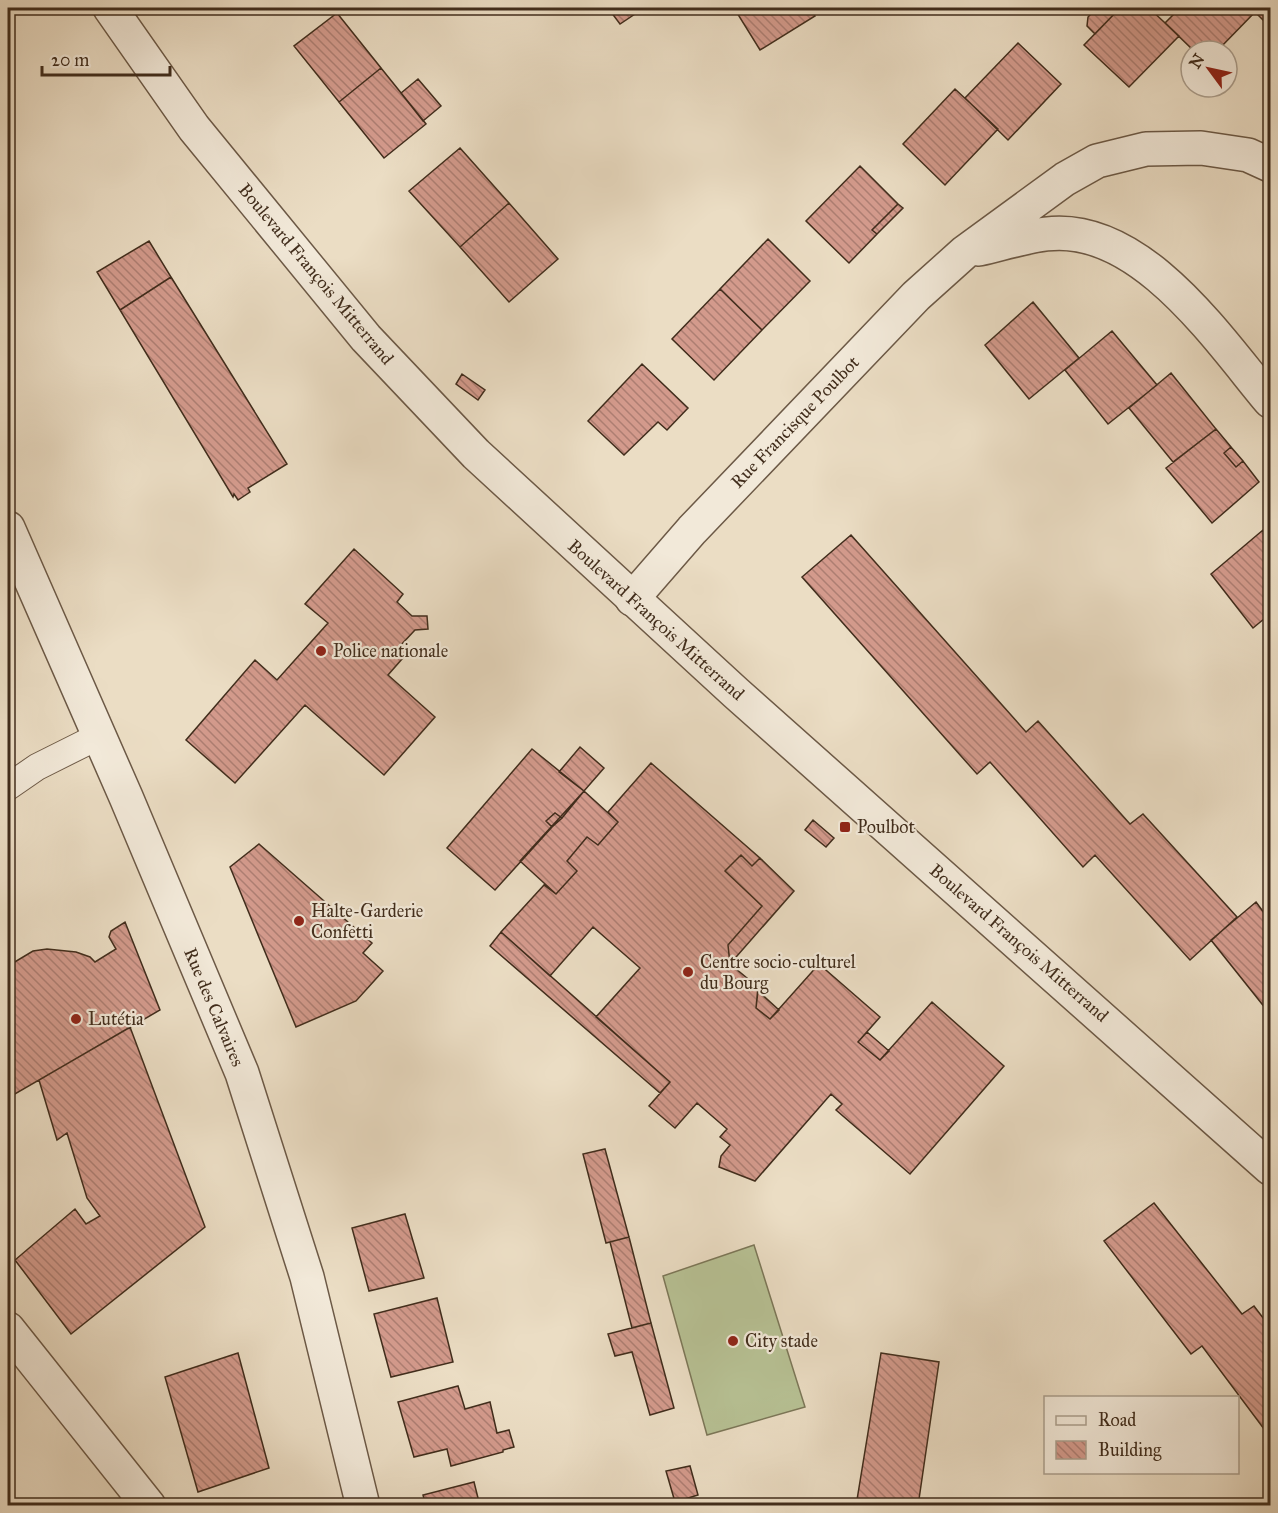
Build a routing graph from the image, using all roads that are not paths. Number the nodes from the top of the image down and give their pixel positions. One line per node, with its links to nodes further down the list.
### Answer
1 (110, 8): 6 (street, Boulevard François Mitterrand)
2 (1268, 160): 3 (street, Rue Francisque Poulbot)
3 (965, 252): 4 (street, Rue Francisque Poulbot); 6 (street, Rue Francisque Poulbot)
4 (1270, 401)
5 (8, 528): 7 (street, Rue des Calvaires)
6 (632, 599): 9 (street, Boulevard François Mitterrand)
7 (99, 736): 8 (lane); 12 (street, Rue des Calvaires)
8 (8, 786)
9 (1270, 1168)
10 (8, 1329): 11 (street)
11 (149, 1506)
12 (363, 1506)

